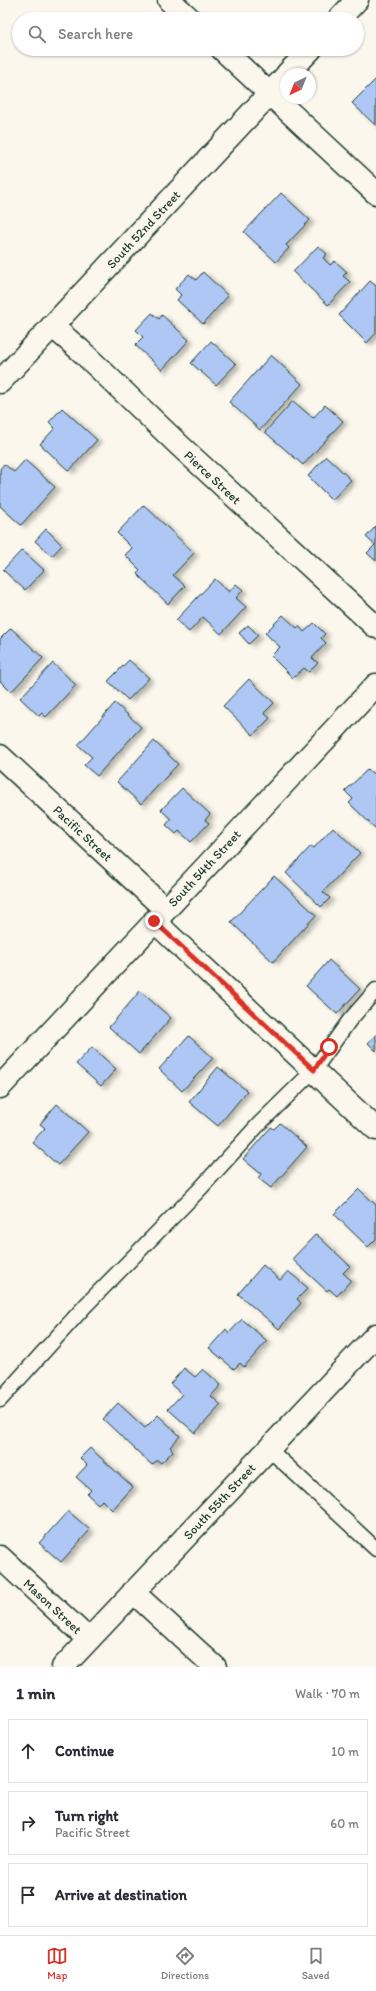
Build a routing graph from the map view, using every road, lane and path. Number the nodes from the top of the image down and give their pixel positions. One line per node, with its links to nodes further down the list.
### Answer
1 (169, 0): 3 (street)
2 (357, 0): 4 (street)
3 (182, 12)
4 (346, 12)
5 (229, 56): 9 (street)
6 (305, 56): 7 (street, South 52nd Street)
7 (293, 68)
8 (280, 82): 9 (street, South 52nd Street)
9 (269, 93): 10 (street); 11 (street, South 52nd Street)
10 (376, 192)
11 (52, 326): 12 (street, South 52nd Street); 13 (street, Pierce Street)
12 (0, 382)
13 (376, 627)
14 (376, 685): 16 (street, South 54th Street)
15 (0, 756): 16 (street, Pacific Street)
16 (160, 915): 18 (street, Pacific Street); 19 (street, South 54th Street)
17 (376, 990): 18 (lane)
18 (314, 1070): 20 (street, Pacific Street); 22 (lane)
19 (0, 1087)
20 (376, 1129)
21 (376, 1335): 23 (street, South 55th Street)
22 (0, 1400)
23 (268, 1449): 24 (lane); 26 (street, South 55th Street)
24 (376, 1548)
25 (0, 1557): 27 (street, Mason Street)
26 (133, 1592): 27 (street, South 55th Street); 29 (street)
27 (88, 1639): 28 (street, South 55th Street)
28 (63, 1667)
29 (215, 1667)

